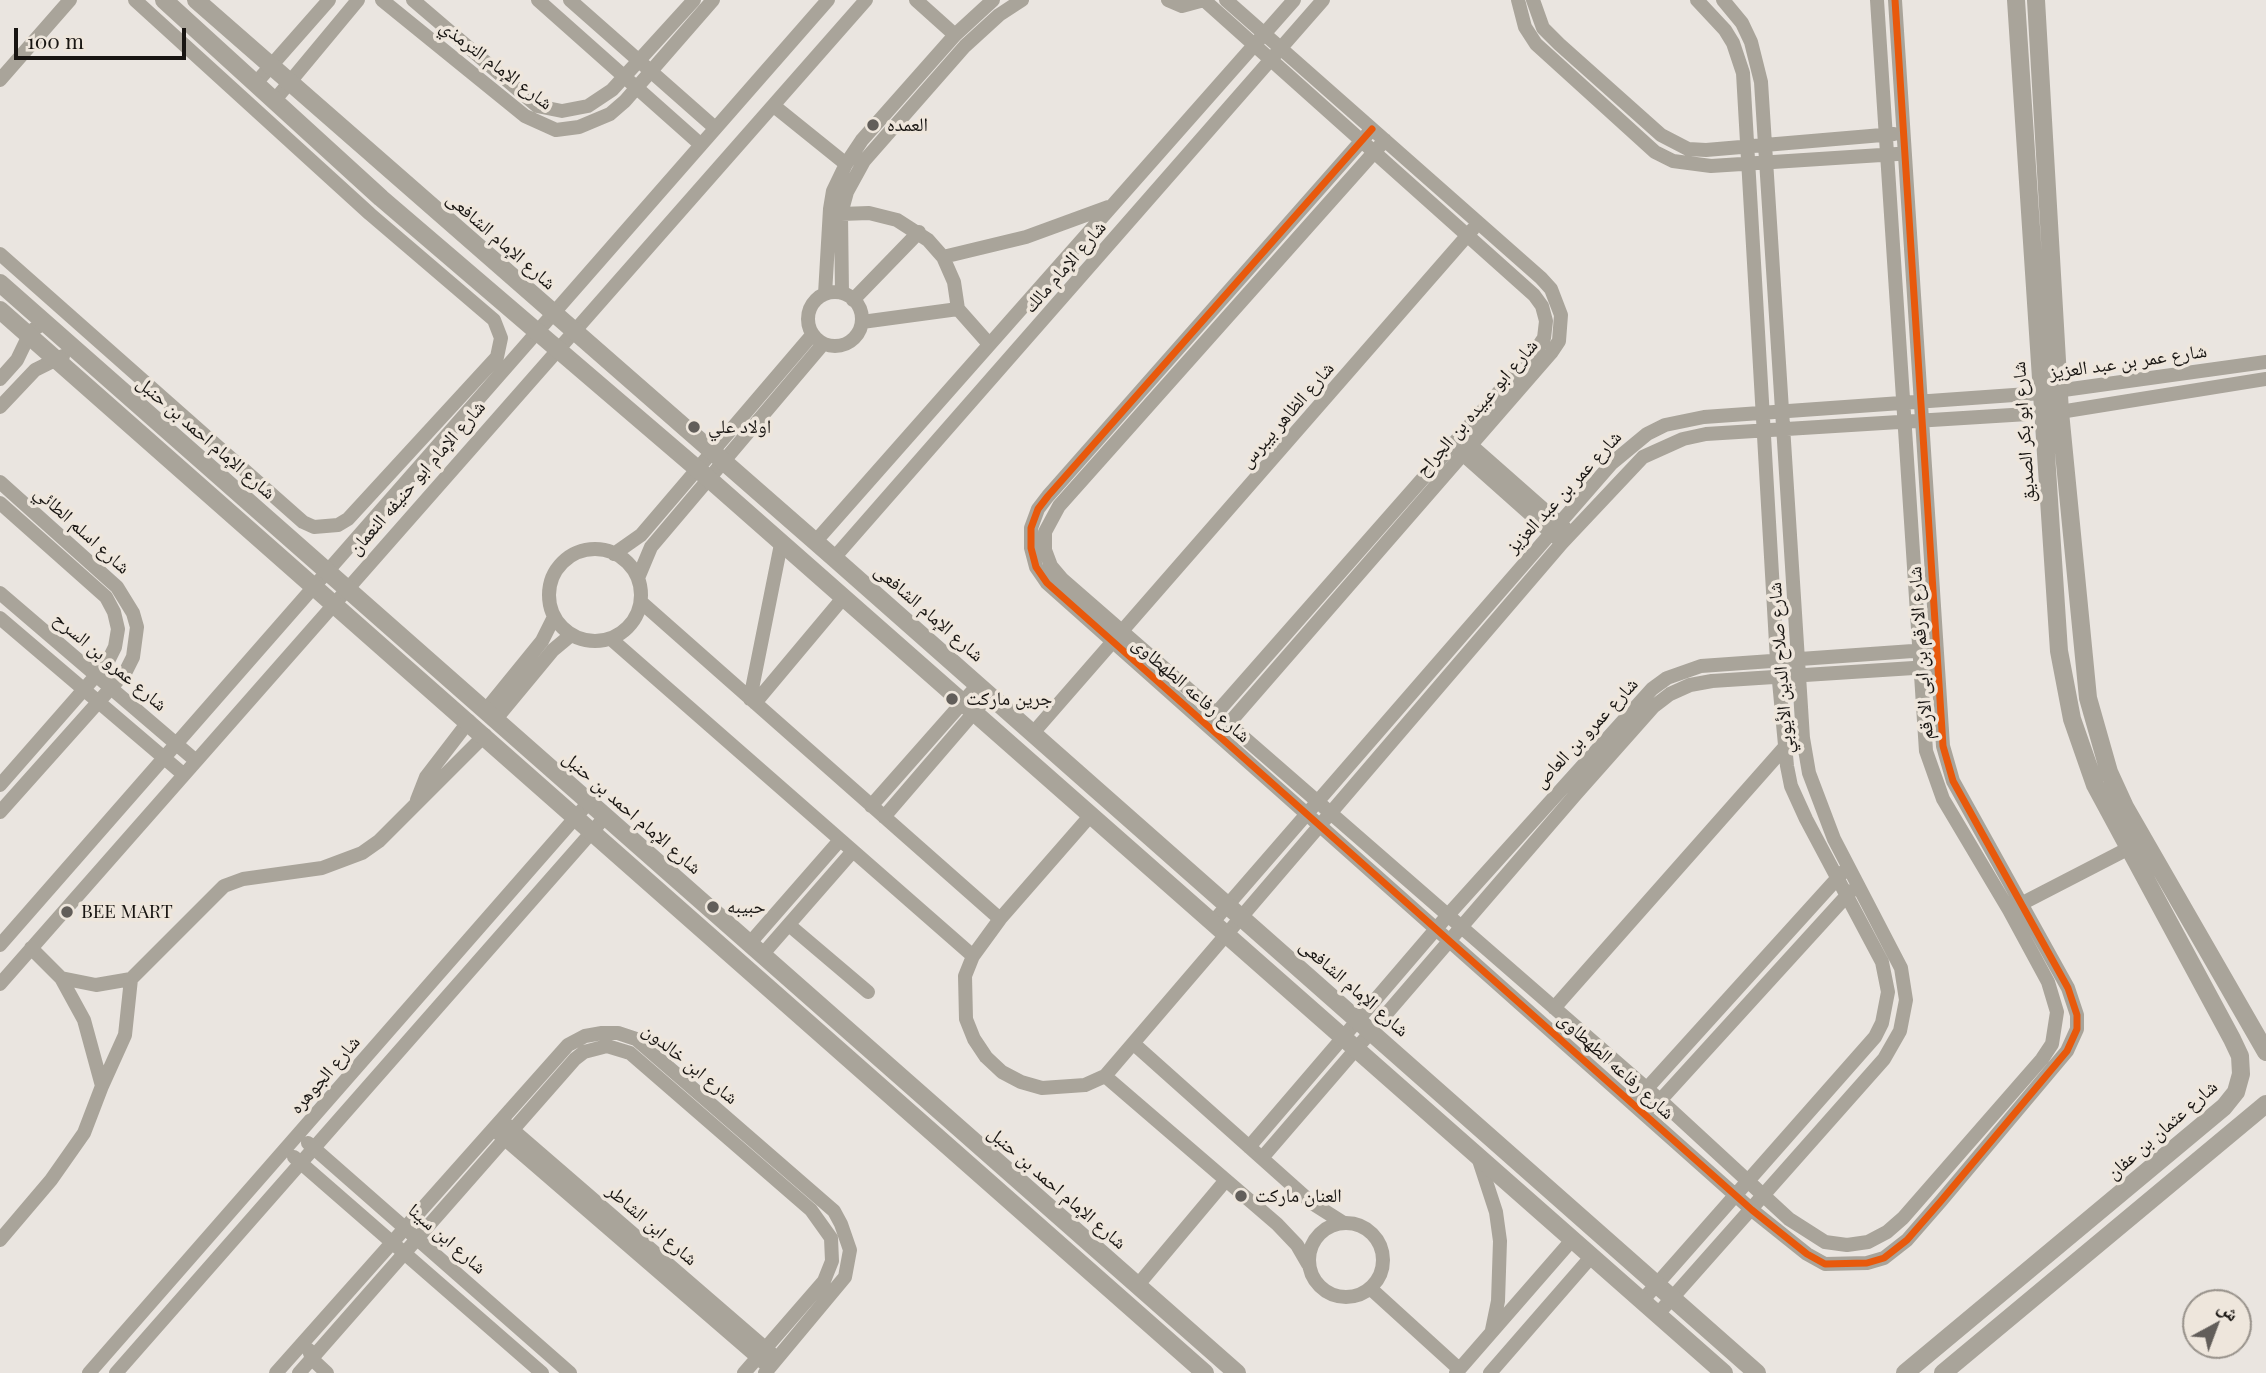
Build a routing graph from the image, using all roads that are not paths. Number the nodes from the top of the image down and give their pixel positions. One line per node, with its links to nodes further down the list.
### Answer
1 (70, 0): 40 (street)
2 (135, 0): 63 (street)
3 (164, 0): 42 (street)
4 (195, 0): 37 (street, شارع الإمام الشافعى)
5 (329, 0): 33 (street)
6 (358, 0): 36 (street)
7 (382, 0): 43 (street, شارع الإمام الترمذي)
8 (413, 0): 39 (street, شارع الإمام الترمذي)
9 (538, 0): 39 (street)
10 (569, 0): 35 (street)
11 (694, 0): 35 (street, شارع الإمام الترمذي)
12 (713, 0): 38 (street, شارع الإمام الترمذي)
13 (828, 0): 46 (street, شارع الإمام ابو حنيفه النعمان)
14 (866, 0): 45 (street, شارع الإمام ابو حنيفه النعمان)
15 (916, 0): 31 (street)
16 (993, 0): 31 (street)
17 (1022, 0): 64 (street)
18 (1168, 0): 19 (street)
19 (1204, 0): 32 (street)
20 (1226, 0): 32 (street)
21 (1294, 0): 32 (street, شارع الإمام مالك)
22 (1323, 0): 34 (street, شارع الإمام مالك)
23 (1518, 0): 59 (street)
24 (1533, 0): 54 (street)
25 (1697, 0): 54 (street, شارع صلاح الدين الأيوبي)
26 (1723, 0): 53 (street, شارع صلاح الدين الأيوبي)
27 (1877, 0): 49 (street, شارع الارقم بن ابى الارقم)
28 (1895, 0): 48 (street, شارع الارقم بن ابى الارقم)
29 (2016, 0): 93 (street, شارع ابو بكر الصديق)
30 (2036, 0): 93 (street, شارع ابو بكر الصديق)
31 (955, 36): 60 (street)
32 (1259, 40): 34 (street, شارع ابو عبيده بن الجراح); 62 (street, شارع الإمام مالك)
33 (286, 48): 36 (street); 37 (street)
34 (1276, 54): 47 (street, شارع ابو عبيده بن الجراح); 51 (street, شارع ابو عبيده بن الجراح); 114 (street, شارع الإمام مالك)
35 (639, 61): 38 (street); 39 (street, شارع الإمام الترمذي)
36 (304, 63): 41 (street)
37 (270, 66): 41 (street, شارع الإمام الشافعى); 42 (street)
38 (651, 72): 43 (street, شارع الإمام الترمذي); 46 (street)
39 (625, 78): 43 (street)
40 (0, 80)
41 (289, 83): 44 (street); 77 (street, شارع الإمام الشافعى)
42 (255, 84): 44 (street)
43 (636, 88): 52 (street)
44 (274, 101): 61 (street)
45 (774, 106): 60 (street); 81 (street, شارع الإمام ابو حنيفه النعمان)
46 (714, 127): 52 (street, شارع الإمام ابو حنيفه النعمان)
47 (1372, 129): 50 (street, شارع ابو عبيده بن الجراح); 51 (street, شارع رفاعه الطهطاوى)
48 (1902, 133): 49 (street); 56 (street, شارع الارقم بن ابى الارقم)
49 (1886, 135): 53 (street); 57 (street, شارع الارقم بن ابى الارقم)
50 (1385, 140): 55 (street, شارع رفاعه الطهطاوى); 66 (street, شارع ابو عبيده بن الجراح)
51 (1362, 141): 55 (street, شارع ابو عبيده بن الجراح); 86 (street, شارع رفاعه الطهطاوى)
52 (700, 144): 77 (street, شارع الإمام ابو حنيفه النعمان)
53 (1765, 145): 54 (street); 58 (street, شارع صلاح الدين الأيوبي)
54 (1745, 147): 59 (street, شارع صلاح الدين الأيوبي)
55 (1375, 152): 69 (street, شارع ابو عبيده بن الجراح); 89 (street, شارع رفاعه الطهطاوى)
56 (1903, 153): 57 (street); 94 (street, شارع الارقم بن ابى الارقم)
57 (1888, 154): 58 (street); 95 (street, شارع الارقم بن ابى الارقم)
58 (1765, 162): 59 (street); 97 (street, شارع صلاح الدين الأيوبي)
59 (1747, 163): 98 (street, شارع صلاح الدين الأيوبي)
60 (846, 164): 73 (street)
61 (382, 198): 63 (street); 65 (street)
62 (1113, 205): 71 (street); 84 (street, شارع الإمام مالك)
63 (369, 214): 67 (street)
64 (841, 214): 68 (street); 74 (street)
65 (403, 217): 67 (street); 80 (street)
66 (1479, 223): 69 (street, شارع الظاهر بيبرس); 105 (street, شارع ابو عبيده بن الجراح)
67 (390, 231): 70 (street)
68 (919, 232): 71 (street); 74 (street)
69 (1468, 236): 104 (street, شارع ابو عبيده بن الجراح); 126 (street, شارع الظاهر بيبرس)
70 (0, 254)
71 (943, 257): 75 (street)
72 (0, 283): 79 (street, شارع الإمام احمد بن حنبل)
73 (825, 294): 74 (street); 83 (street)
74 (847, 296): 78 (street)
75 (958, 309): 78 (street); 84 (street)
76 (0, 310): 82 (street, شارع الإمام احمد بن حنبل)
77 (552, 313): 80 (street, شارع الإمام ابو حنيفه النعمان); 81 (street, شارع الإمام الشافعى)
78 (862, 322): 83 (street)
79 (44, 323): 82 (street); 85 (street, شارع الإمام احمد بن حنبل)
80 (536, 331): 87 (street); 115 (street, شارع الإمام ابو حنيفه النعمان)
81 (572, 331): 87 (street, شارع الإمام ابو حنيفه النعمان); 106 (street, شارع الإمام الشافعى)
82 (28, 336): 88 (street, شارع الإمام احمد بن حنبل); 91 (street)
83 (818, 340): 106 (street)
84 (989, 344): 111 (street, شارع الإمام مالك)
85 (68, 345): 88 (street); 115 (street, شارع الإمام احمد بن حنبل)
86 (1178, 348): 89 (street); 126 (street, شارع رفاعه الطهطاوى)
87 (557, 349): 107 (street); 118 (street, شارع الإمام ابو حنيفه النعمان)
88 (54, 359): 96 (street); 117 (street, شارع الإمام احمد بن حنبل)
89 (1191, 359): 126 (street, شارع رفاعه الطهطاوى)
90 (2266, 362): 93 (street, شارع عمر بن عبد العزيز)
91 (0, 379)
92 (2266, 379): 99 (street, شارع عمر بن عبد العزيز)
93 (2051, 392): 94 (street, شارع عمر بن عبد العزيز); 99 (street, شارع ابو بكر الصديق)
94 (1921, 403): 95 (street, شارع عمر بن عبد العزيز); 100 (street, شارع الارقم بن ابى الارقم)
95 (1903, 404): 97 (street, شارع عمر بن عبد العزيز); 101 (street, شارع الارقم بن ابى الارقم)
96 (0, 408)
97 (1781, 411): 98 (street, شارع عمر بن عبد العزيز); 102 (street, شارع صلاح الدين الأيوبي)
98 (1762, 413): 103 (street, شارع صلاح الدين الأيوبي); 110 (street, شارع عمر بن عبد العزيز)
99 (2052, 413): 100 (street, شارع عمر بن عبد العزيز); 170 (street, شارع ابو بكر الصديق)
100 (1922, 421): 101 (street, شارع عمر بن عبد العزيز); 128 (street, شارع الارقم بن ابى الارقم)
101 (1905, 422): 102 (street, شارع عمر بن عبد العزيز); 129 (street, شارع الارقم بن ابى الارقم)
102 (1783, 429): 103 (street, شارع عمر بن عبد العزيز); 130 (street, شارع صلاح الدين الأيوبي)
103 (1763, 430): 110 (street, شارع عمر بن عبد العزيز); 131 (street, شارع صلاح الدين الأيوبي)
104 (1455, 440): 105 (street); 143 (street, شارع ابو عبيده بن الجراح)
105 (1467, 450): 110 (street); 146 (street, شارع ابو عبيده بن الجراح)
106 (717, 455): 107 (street); 111 (street, شارع الإمام الشافعى)
107 (702, 473): 112 (street); 113 (street); 116 (street)
108 (0, 482): 137 (street, شارع اسلم الطائي)
109 (0, 503): 135 (street, شارع اسلم الطائي)
110 (1561, 533): 156 (street, شارع عمر بن عبد العزيز); 162 (street, شارع عمر بن عبد العزيز)
111 (815, 542): 114 (street, شارع الإمام الشافعى)
112 (781, 544): 120 (street); 140 (street)
113 (614, 554): 116 (street); 123 (street)
114 (834, 558): 139 (street, شارع الإمام الشافعى)
115 (327, 572): 117 (street, شارع الإمام ابو حنيفه النعمان); 118 (street, شارع الإمام احمد بن حنبل)
116 (638, 578): 121 (street)
117 (313, 587): 122 (street, شارع الإمام احمد بن حنبل); 150 (street, شارع الإمام ابو حنيفه النعمان)
118 (345, 588): 122 (street, شارع الإمام ابو حنيفه النعمان); 145 (street, شارع الإمام احمد بن حنبل)
119 (0, 594): 135 (street, شارع عمرو بن السرح)
120 (843, 598): 140 (street); 142 (street)
121 (640, 602): 127 (street); 140 (street)
122 (332, 603): 144 (street, شارع الإمام احمد بن حنبل); 153 (street, شارع الإمام ابو حنيفه النعمان)
123 (554, 617): 125 (street); 145 (street)
124 (0, 618): 138 (street, شارع عمرو بن السرح)
125 (571, 635): 127 (street); 145 (street)
126 (1119, 637): 143 (street, شارع رفاعه الطهطاوى); 147 (street, شارع رفاعه الطهطاوى); 148 (street, شارع الظاهر بيبرس)
127 (611, 639): 169 (street)
128 (1936, 650): 129 (street, شارع عمرو بن العاص); 132 (street, شارع الارقم بن ابى الارقم)
129 (1918, 651): 130 (street, شارع عمرو بن العاص); 133 (street, شارع الارقم بن ابى الارقم)
130 (1800, 659): 131 (street, شارع عمرو بن العاص); 134 (street, شارع صلاح الدين الأيوبي)
131 (1777, 660): 136 (street, شارع صلاح الدين الأيوبي); 179 (street, شارع عمرو بن العاص)
132 (1937, 666): 133 (street, شارع عمرو بن العاص); 176 (street, شارع الارقم بن ابى الارقم)
133 (1919, 668): 134 (street, شارع عمرو بن العاص); 177 (street, شارع الارقم بن ابى الارقم)
134 (1800, 675): 136 (street, شارع عمرو بن العاص); 172 (street, شارع صلاح الدين الأيوبي)
135 (97, 676): 137 (street, شارع عمرو بن السرح); 138 (street, شارع اسلم الطائي)
136 (1778, 677): 151 (street, شارع صلاح الدين الأيوبي); 182 (street, شارع عمرو بن العاص)
137 (111, 688): 141 (street, شارع اسلم الطائي); 150 (street, شارع عمرو بن السرح)
138 (84, 690): 141 (street, شارع عمرو بن السرح); 155 (street, شارع اسلم الطائي)
139 (984, 690): 142 (street); 148 (street, شارع الإمام الشافعى)
140 (752, 701): 159 (street)
141 (99, 702): 152 (street, شارع عمرو بن السرح); 160 (street, شارع اسلم الطائي)
142 (968, 708): 159 (street); 164 (street); 166 (street)
143 (1216, 713): 146 (street, شارع رفاعه الطهطاوى); 147 (street, شارع ابو عبيده بن الجراح)
144 (469, 721): 145 (street, شارع الإمام احمد بن حنبل); 157 (street)
145 (488, 722): 157 (street); 158 (street, شارع الإمام احمد بن حنبل); 163 (street, شارع الإمام احمد بن حنبل)
146 (1229, 723): 149 (street, شارع ابو عبيده بن الجراح); 156 (street, شارع رفاعه الطهطاوى)
147 (1206, 724): 149 (street, شارع رفاعه الطهطاوى)
148 (1033, 733): 178 (street, شارع الإمام الشافعى)
149 (1219, 735): 161 (street, شارع رفاعه الطهطاوى)
150 (177, 744): 152 (street, شارع الإمام ابو حنيفه النعمان); 153 (street, شارع عمرو بن السرح)
151 (1784, 748): 173 (street, شارع صلاح الدين الأيوبي); 195 (street)
152 (164, 758): 154 (street, شارع عمرو بن السرح); 186 (street, شارع الإمام ابو حنيفه النعمان)
153 (195, 760): 154 (street, شارع الإمام ابو حنيفه النعمان)
154 (183, 774): 187 (street, شارع الإمام ابو حنيفه النعمان)
155 (0, 785)
156 (1317, 800): 161 (street, شارع عمر بن عبد العزيز); 162 (street, شارع رفاعه الطهطاوى)
157 (416, 801): 191 (street)
158 (589, 802): 163 (street, شارع الجوهره); 165 (street, شارع الإمام احمد بن حنبل)
159 (871, 806): 166 (street)
160 (0, 812)
161 (1307, 812): 167 (street, شارع رفاعه الطهطاوى); 178 (street, شارع عمر بن عبد العزيز)
162 (1331, 813): 167 (street, شارع عمر بن عبد العزيز); 179 (street, شارع رفاعه الطهطاوى)
163 (577, 816): 168 (street, شارع الإمام احمد بن حنبل); 210 (street, شارع الجوهره)
164 (1090, 816): 180 (street); 184 (street)
165 (605, 817): 168 (street, شارع الجوهره); 188 (street, شارع الإمام احمد بن حنبل)
166 (884, 817): 180 (street)
167 (1321, 824): 178 (street, شارع عمر بن عبد العزيز); 183 (street, شارع رفاعه الطهطاوى)
168 (592, 830): 196 (street, شارع الإمام احمد بن حنبل); 213 (street, شارع الجوهره)
169 (840, 839): 171 (street); 188 (street)
170 (2137, 844): 176 (street); 200 (street); 261 (street, شارع عثمان بن عفان)
171 (853, 850): 181 (street); 189 (street)
172 (1849, 866): 173 (street); 174 (street, شارع صلاح الدين الأيوبي)
173 (1837, 878): 175 (street, شارع صلاح الدين الأيوبي); 203 (street)
174 (1858, 884): 175 (street); 224 (street, شارع صلاح الدين الأيوبي)
175 (1847, 896): 205 (street); 220 (street, شارع صلاح الدين الأيوبي)
176 (2023, 903): 177 (street); 225 (street, شارع الارقم بن ابى الارقم)
177 (2009, 910): 221 (street, شارع الارقم بن ابى الارقم)
178 (1235, 911): 184 (street, شارع عمر بن عبد العزيز); 197 (street, شارع الإمام الشافعى)
179 (1448, 915): 182 (street, شارع رفاعه الطهطاوى); 183 (street, شارع عمرو بن العاص)
180 (1000, 919): 189 (street)
181 (789, 925): 188 (street); 193 (street)
182 (1461, 927): 185 (street, شارع عمرو بن العاص); 195 (street, شارع رفاعه الطهطاوى)
183 (1437, 928): 185 (street, شارع رفاعه الطهطاوى); 197 (street, شارع عمرو بن العاص)
184 (1219, 929): 198 (street, شارع عمر بن عبد العزيز); 199 (street)
185 (1450, 940): 197 (street, شارع عمرو بن العاص); 206 (street, شارع رفاعه الطهطاوى)
186 (0, 945)
187 (31, 948): 190 (street); 192 (street, شارع الإمام ابو حنيفه النعمان)
188 (755, 949): 194 (street, شارع الإمام احمد بن حنبل)
189 (973, 956): 201 (street)
190 (61, 978): 191 (street); 202 (street)
191 (131, 979): 202 (street)
192 (0, 984)
193 (868, 992)
194 (810, 998): 196 (street); 218 (street, شارع الإمام احمد بن حنبل)
195 (1554, 1008): 203 (street, شارع رفاعه الطهطاوى)
196 (797, 1012): 222 (street, شارع الإمام احمد بن حنبل)
197 (1365, 1026): 199 (street); 236 (street, شارع الإمام الشافعى)
198 (1134, 1044): 201 (street, شارع عمر بن عبد العزيز); 212 (street)
199 (1349, 1044): 212 (street); 215 (street); 216 (street)
200 (2266, 1052)
201 (1105, 1076): 219 (street)
202 (102, 1086): 229 (street)
203 (1647, 1089): 205 (street, شارع رفاعه الطهطاوى); 206 (street)
204 (693, 1098): 209 (street, شارع ابن خالدون); 211 (street, شارع ابن خالدون); 244 (street, شارع ابن خالدون); 246 (street, شارع ابن خالدون)
205 (1660, 1101): 208 (street); 220 (street, شارع رفاعه الطهطاوى)
206 (1634, 1103): 208 (street, شارع رفاعه الطهطاوى)
207 (2266, 1104): 262 (street)
208 (1647, 1115): 223 (street, شارع رفاعه الطهطاوى)
209 (497, 1124): 211 (street, شارع ابن الشاطر); 228 (street, شارع ابن خالدون)
210 (298, 1135): 213 (street, شارع ابن سينا); 214 (street, شارع الجوهره)
211 (509, 1135): 230 (street, شارع ابن خالدون); 244 (street, شارع ابن الشاطر)
212 (1249, 1147): 216 (street)
213 (313, 1148): 217 (street, شارع الجوهره); 228 (street, شارع ابن سينا)
214 (285, 1149): 217 (street, شارع ابن سينا); 248 (street, شارع الجوهره)
215 (1477, 1156): 231 (street); 242 (street)
216 (1262, 1158): 227 (street)
217 (300, 1162): 232 (street, شارع ابن سينا); 249 (street, شارع الجوهره)
218 (1014, 1177): 222 (street); 237 (street, شارع الإمام احمد بن حنبل)
219 (1226, 1180): 235 (street); 237 (street)
220 (1748, 1181): 223 (street, شارع صلاح الدين الأيوبي); 224 (street, شارع رفاعه الطهطاوى)
221 (1928, 1189): 224 (street, شارع الارقم بن ابى الارقم); 225 (street)
222 (1000, 1192): 256 (street, شارع الإمام احمد بن حنبل)
223 (1736, 1195): 226 (street, شارع رفاعه الطهطاوى); 236 (street, شارع صلاح الدين الأيوبي)
224 (1764, 1196): 226 (street, شارع صلاح الدين الأيوبي)
225 (1941, 1201): 226 (street, شارع الارقم بن ابى الارقم)
226 (1752, 1209): 239 (street, شارع صلاح الدين الأيوبي)
227 (1342, 1222): 235 (street); 238 (street)
228 (404, 1227): 230 (street, شارع ابن سينا); 232 (street, شارع ابن خالدون)
229 (0, 1240)
230 (418, 1240): 233 (street, شارع ابن خالدون); 254 (street, شارع ابن سينا)
231 (1572, 1240): 234 (street); 242 (street)
232 (391, 1241): 233 (street, شارع ابن سينا); 243 (street, شارع ابن خالدون)
233 (406, 1253): 245 (street, شارع ابن خالدون); 253 (street, شارع ابن سينا)
234 (1591, 1257): 240 (street); 258 (street)
235 (1308, 1264): 238 (street)
236 (1656, 1284): 239 (street, شارع الإمام الشافعى); 240 (street, شارع صلاح الدين الأيوبي)
237 (1137, 1286): 257 (street, شارع الإمام احمد بن حنبل)
238 (1370, 1288): 247 (street)
239 (1672, 1298): 241 (street, شارع صلاح الدين الأيوبي); 260 (street, شارع الإمام الشافعى)
240 (1642, 1300): 241 (street)
241 (1657, 1315): 259 (street)
242 (1492, 1330): 247 (street)
243 (297, 1349): 245 (street); 250 (street, شارع ابن خالدون)
244 (762, 1353): 246 (street, شارع ابن الشاطر); 255 (street, شارع ابن خالدون)
245 (312, 1359): 251 (street, شارع ابن خالدون); 252 (street)
246 (771, 1367)
247 (1457, 1371)
248 (89, 1373)
249 (116, 1373)
250 (276, 1373)
251 (299, 1373)
252 (327, 1373)
253 (542, 1373)
254 (570, 1373)
255 (744, 1373)
256 (1205, 1373)
257 (1237, 1373)
258 (1490, 1373)
259 (1724, 1373)
260 (1757, 1373)
261 (1905, 1373)
262 (1943, 1373)

